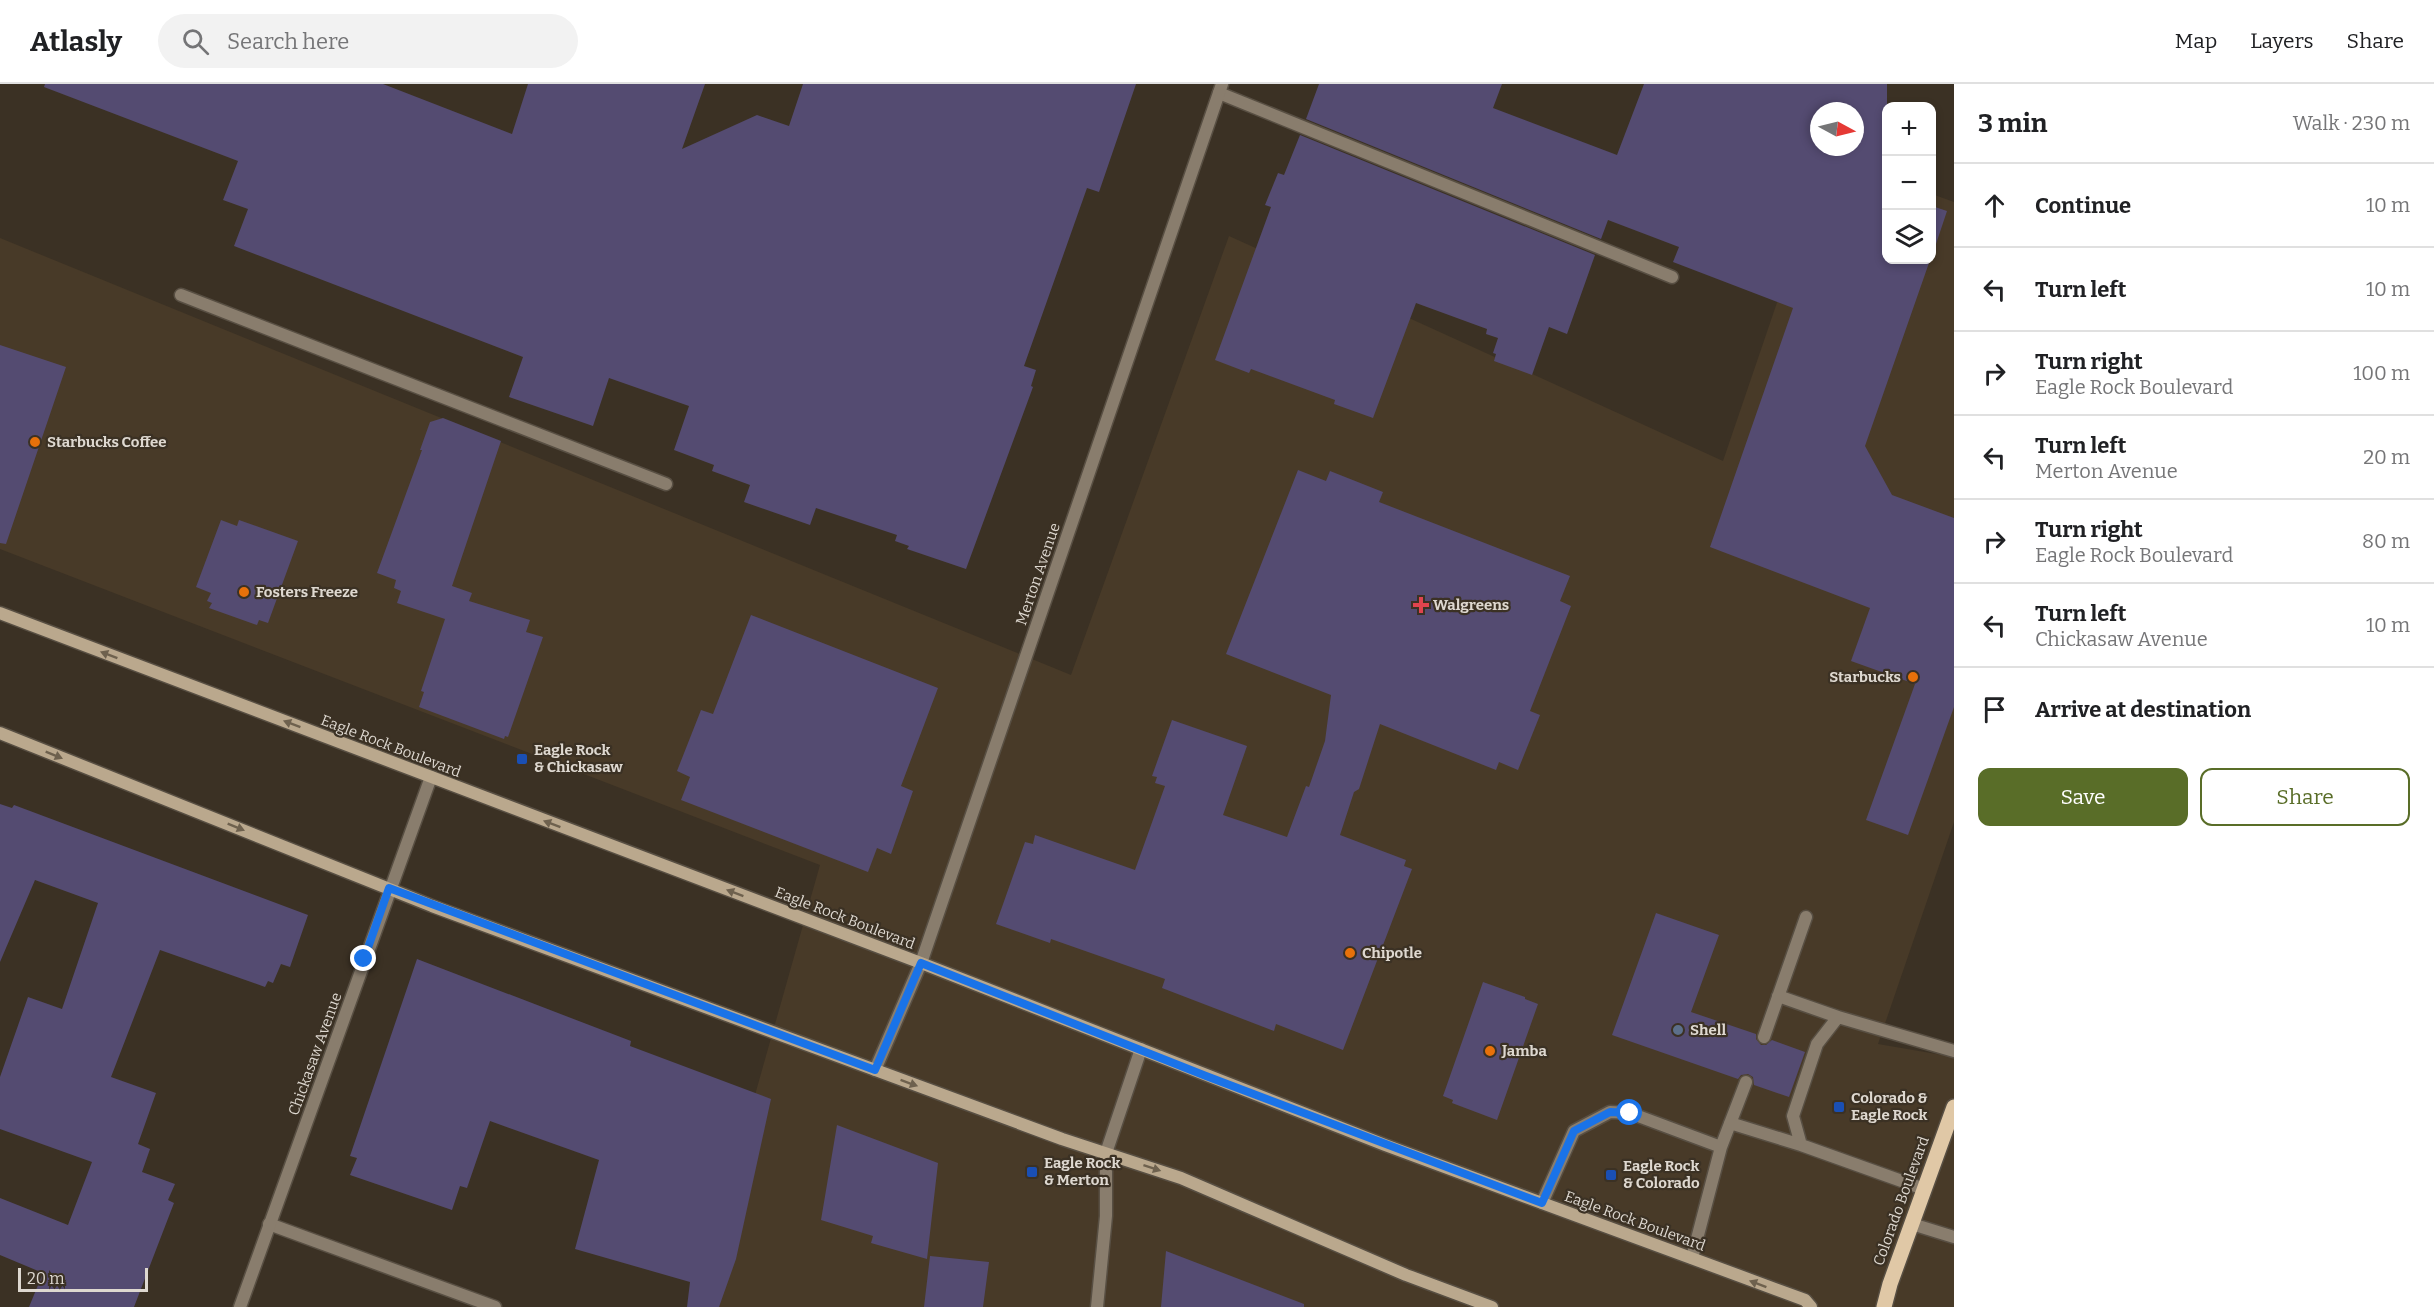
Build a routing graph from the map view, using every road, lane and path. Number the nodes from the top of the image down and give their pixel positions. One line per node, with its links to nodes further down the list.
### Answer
1 (1221, 88): 2 (street); 10 (street, Merton Avenue)
2 (1672, 276)
3 (181, 295): 4 (street)
4 (666, 483)
5 (0, 614): 7 (main road, Eagle Rock Boulevard, one-way to 5)
6 (0, 733): 8 (main road, one-way to 8)
7 (431, 777): 8 (street, Chickasaw Avenue); 10 (main road, Eagle Rock Boulevard, one-way to 7)
8 (389, 888): 16 (main road); 25 (street, Chickasaw Avenue)
9 (1806, 917): 11 (street)
10 (921, 963): 14 (main road, Eagle Rock Boulevard); 16 (street, Merton Avenue)
11 (1778, 996): 12 (street); 13 (street)
12 (1838, 1017): 15 (street); 20 (street)
13 (1764, 1037)
14 (1141, 1049): 22 (street); 24 (main road, Eagle Rock Boulevard)
15 (1954, 1051)
16 (875, 1070): 22 (main road, one-way to 22)
17 (1746, 1082): 19 (street)
18 (1954, 1107): 23 (main road, Colorado Boulevard)
19 (1730, 1123): 20 (street); 21 (street)
20 (1801, 1145): 23 (street)
21 (1720, 1147): 24 (street); 28 (street)
22 (1106, 1153): 31 (street); 32 (main road, one-way to 32)
23 (1924, 1189): 26 (main road, Colorado Boulevard)
24 (1542, 1203): 28 (main road, Eagle Rock Boulevard)
25 (269, 1224): 29 (street, Chickasaw Avenue); 30 (street)
26 (1912, 1224): 27 (street); 34 (main road, Colorado Boulevard)
27 (1954, 1238)
28 (1692, 1258): 33 (main road, Eagle Rock Boulevard, one-way to 28)
29 (240, 1307)
30 (495, 1307)
31 (1097, 1307)
32 (1492, 1307)
33 (1811, 1307)
34 (1884, 1307)

